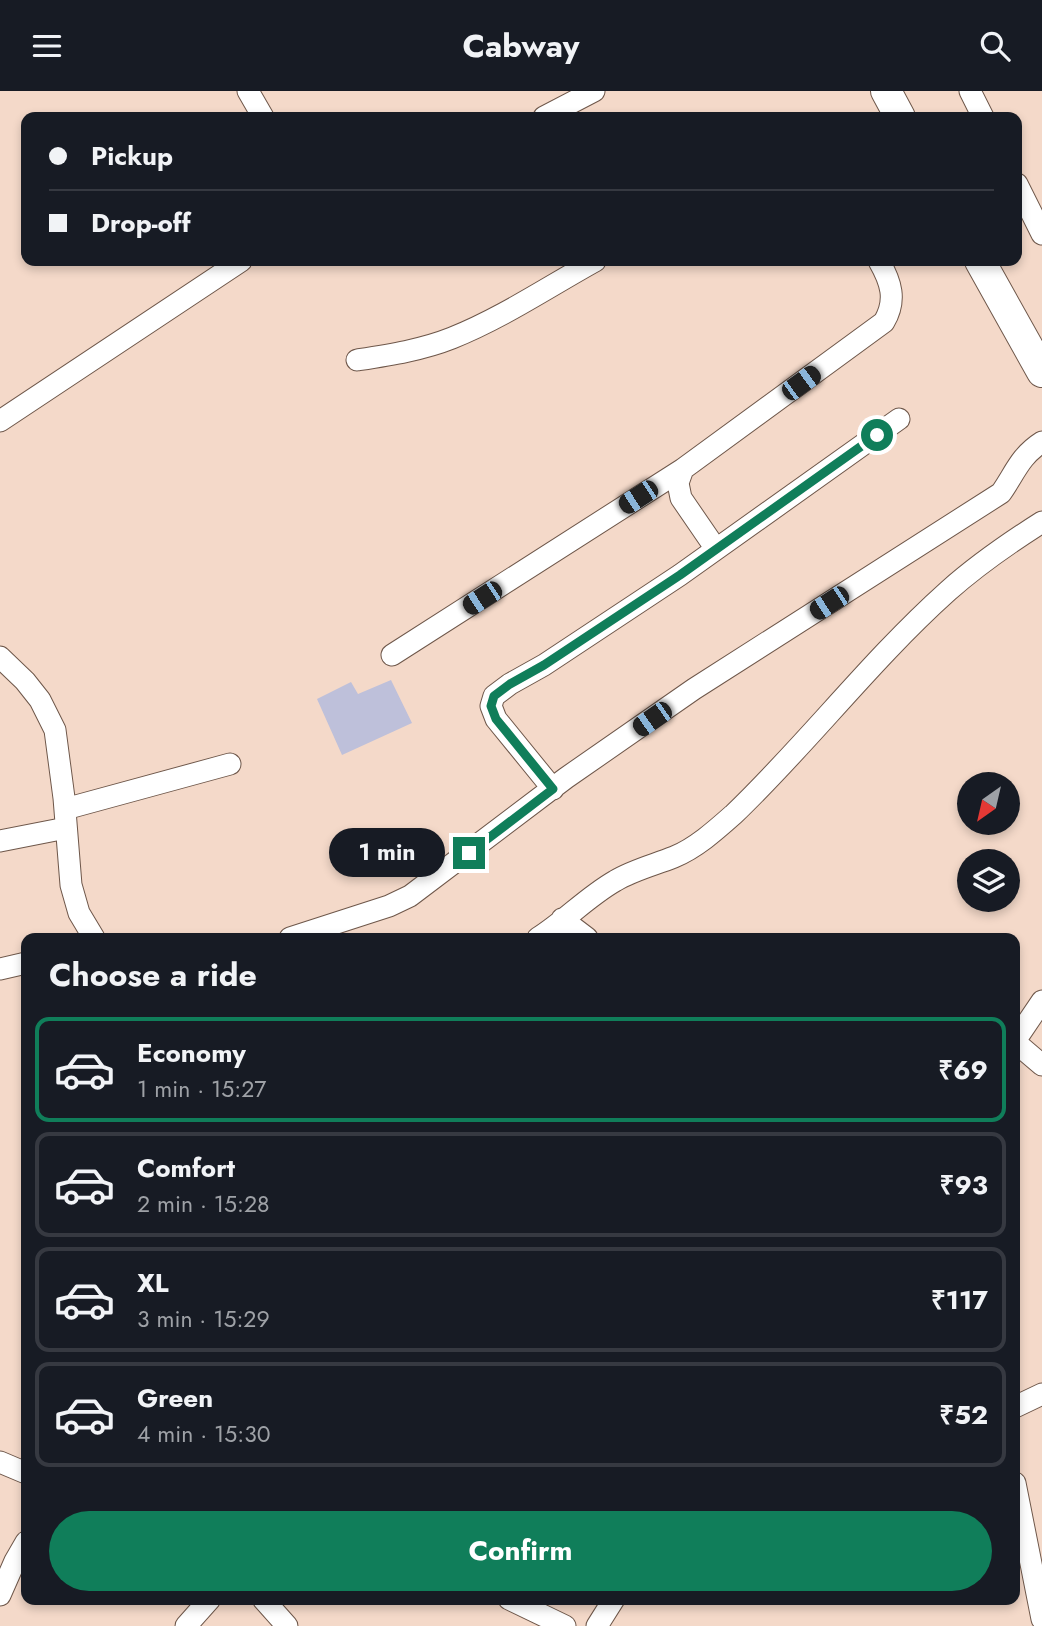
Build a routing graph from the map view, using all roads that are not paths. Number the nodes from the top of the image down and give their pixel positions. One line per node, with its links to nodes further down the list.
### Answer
1 (248, 91): 5 (street)
2 (594, 91): 6 (street)
3 (886, 91): 7 (main road)
4 (970, 91): 8 (street)
5 (260, 112)
6 (554, 112)
7 (897, 112)
8 (980, 112)
9 (1027, 189): 10 (street)
10 (1042, 234)
11 (233, 266): 18 (street)
12 (586, 266): 15 (street)
13 (882, 266): 20 (street)
14 (983, 266): 16 (main road)
15 (357, 360)
16 (1042, 372)
17 (899, 419): 22 (street)
18 (0, 421)
19 (1042, 442): 26 (street)
20 (683, 469): 22 (street); 23 (street)
21 (1042, 522): 29 (street)
22 (716, 549): 26 (street)
23 (392, 655)
24 (0, 657): 27 (street)
25 (230, 764): 27 (street)
26 (553, 789): 31 (street)
27 (66, 819): 28 (street); 30 (street)
28 (0, 841)
29 (562, 919): 32 (street); 33 (street)
30 (91, 933)
31 (305, 933)
32 (544, 933)
33 (580, 933)
34 (21, 964): 35 (street)
35 (0, 968)
36 (1042, 1001): 37 (street)
37 (1020, 1034)
38 (1020, 1045): 39 (street)
39 (1042, 1065)
40 (1042, 1394): 41 (street)
41 (1020, 1404)
42 (0, 1462): 43 (street)
43 (21, 1471)
44 (1020, 1508): 51 (street)
45 (21, 1551): 46 (street)
46 (0, 1595)
47 (204, 1605): 52 (street)
48 (268, 1605): 53 (street)
49 (521, 1605): 54 (street)
50 (610, 1605): 55 (street)
51 (1042, 1619)
52 (186, 1626)
53 (287, 1626)
54 (565, 1626)
55 (597, 1626)

